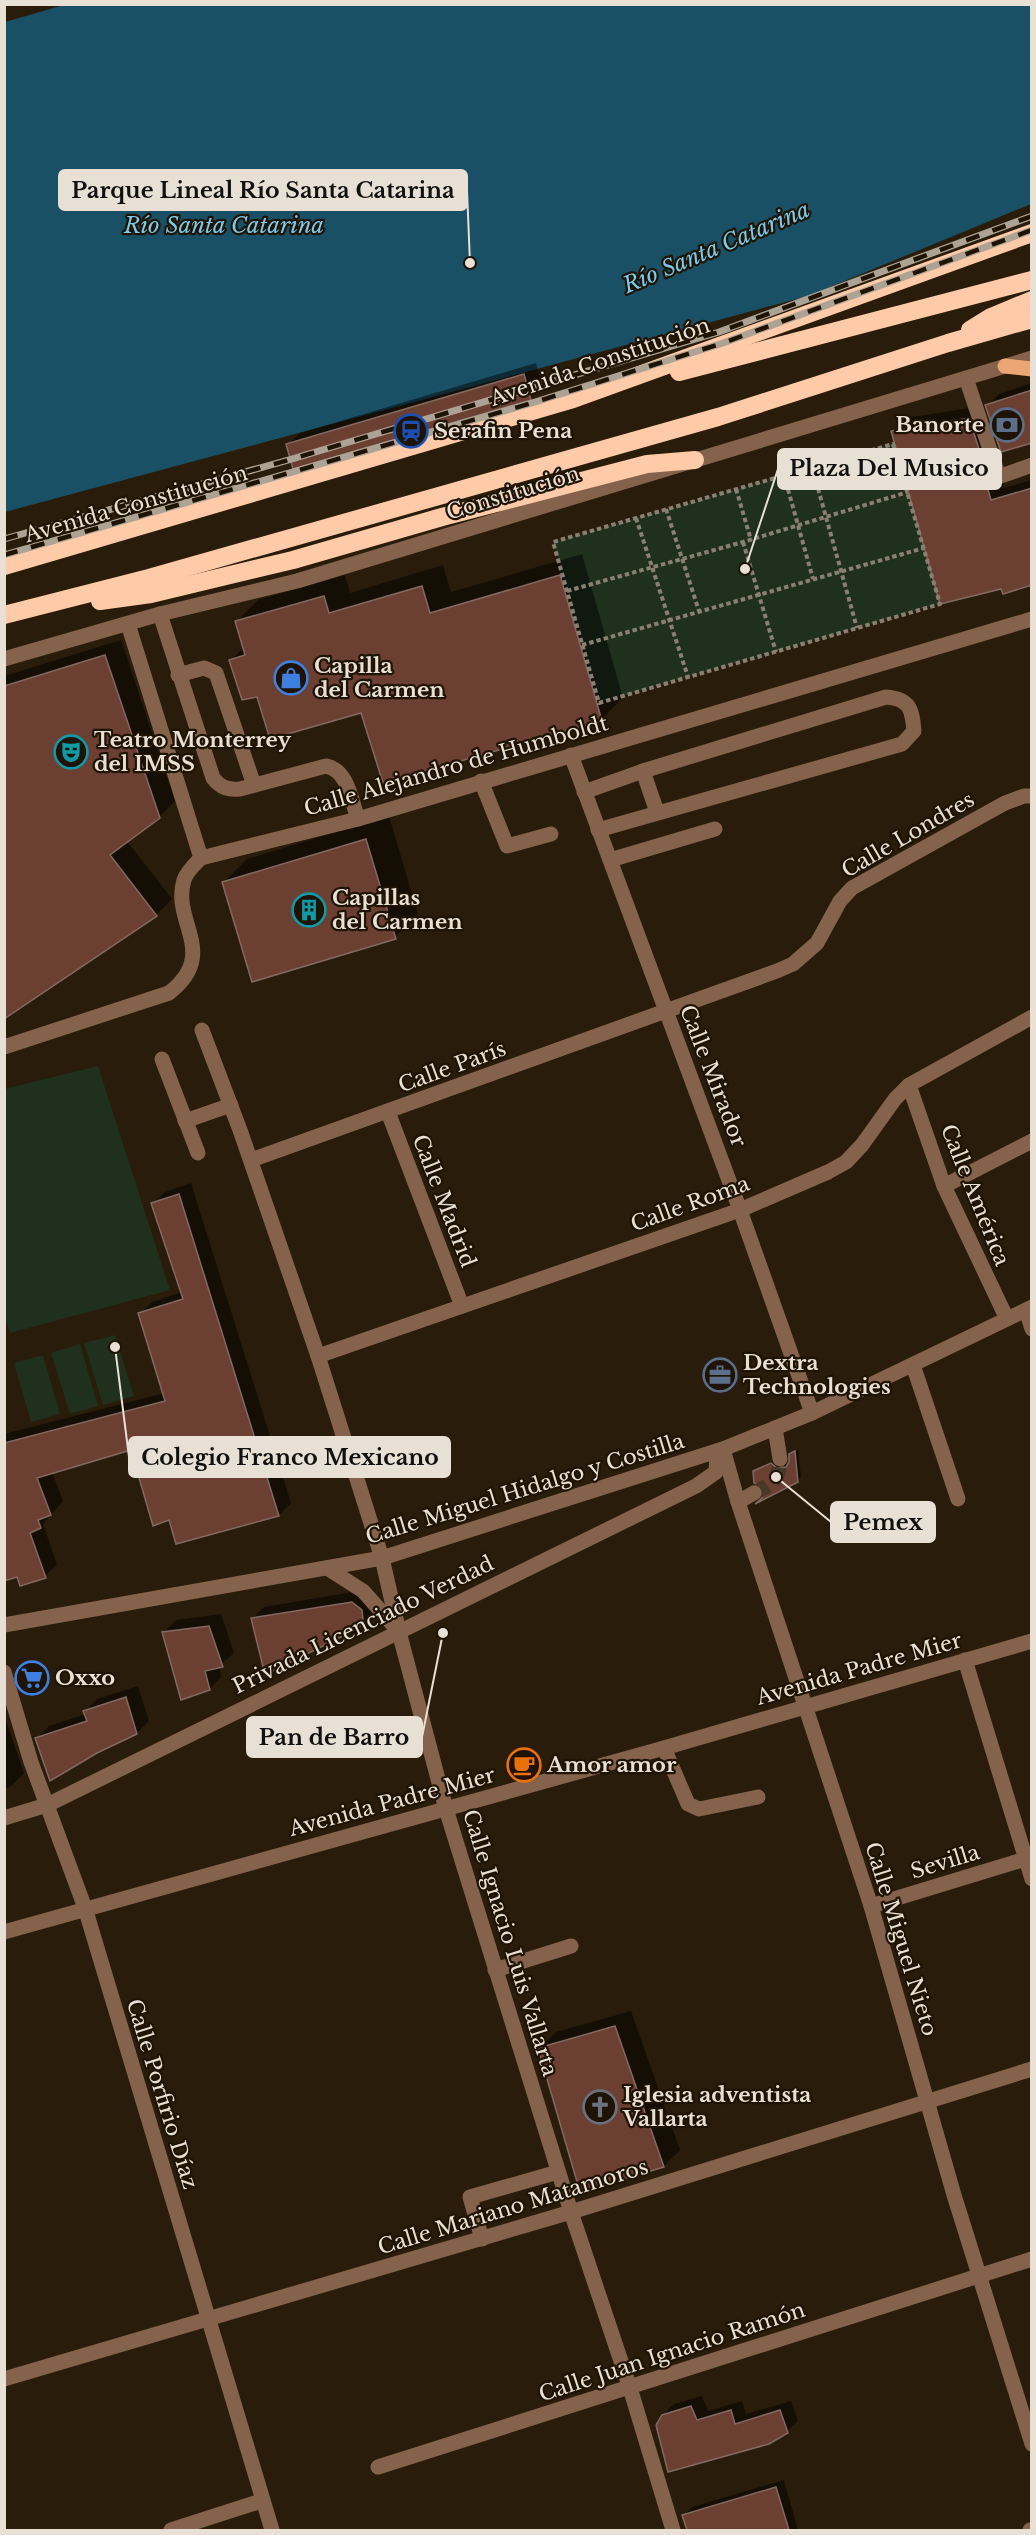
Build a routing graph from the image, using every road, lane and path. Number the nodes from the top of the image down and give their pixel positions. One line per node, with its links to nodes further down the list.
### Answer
1 (1032, 233): 10 (highway, Avenida Constitución)
2 (1032, 280): 10 (highway)
3 (1032, 300): 5 (highway)
4 (1032, 319): 5 (highway)
5 (948, 343): 32 (highway)
6 (1032, 358): 7 (street, Constitución)
7 (1005, 366): 8 (main road); 9 (street, Constitución)
8 (1032, 369)
9 (966, 378): 11 (street, Constitución); 12 (street)
10 (573, 399): 25 (highway, Avenida Constitución)
11 (695, 460): 32 (highway); 33 (street, Constitución)
12 (1032, 465)
13 (812, 467): 14 (path); 16 (path); 18 (path)
14 (784, 475): 15 (path); 20 (path)
15 (736, 489): 17 (path); 21 (path)
16 (908, 492): 18 (path); 23 (path)
17 (666, 509): 19 (path); 24 (path)
18 (826, 517): 20 (path); 27 (path)
19 (636, 518): 26 (path); 29 (path)
20 (799, 525): 21 (path); 28 (path)
21 (751, 540): 22 (path)
22 (743, 542): 24 (path); 30 (path)
23 (924, 548): 27 (path); 37 (path)
24 (682, 558): 26 (path); 31 (path)
25 (4, 566)
26 (651, 567): 29 (path); 35 (path)
27 (842, 572): 28 (path); 37 (path)
28 (813, 579): 30 (path)
29 (567, 591): 38 (path)
30 (758, 594): 31 (path); 39 (path)
31 (699, 611): 35 (path)
32 (8, 614)
33 (160, 614): 36 (street, Constitución); 41 (street)
34 (1032, 619): 43 (street, Calle Alejandro de Humboldt)
35 (668, 620): 38 (path); 42 (path)
36 (128, 624): 40 (street, Constitución); 54 (street)
37 (857, 628): 39 (path)
38 (582, 645): 42 (path)
39 (776, 652): 42 (path)
40 (4, 659)
41 (178, 675): 46 (street); 46 (street)
42 (688, 677)
43 (571, 755): 45 (street, Calle Alejandro de Humboldt); 47 (street, Calle Mirador)
44 (643, 771): 47 (street); 49 (street); 49 (street)
45 (481, 781): 50 (street, Calle Alejandro de Humboldt); 53 (street)
46 (254, 785): 50 (street)
47 (584, 792): 52 (street, Calle Mirador)
48 (1032, 796): 56 (street, Calle Londres)
49 (657, 812): 52 (street)
50 (358, 819): 54 (street, Calle Alejandro de Humboldt)
51 (716, 828): 55 (street)
52 (598, 830): 55 (street, Calle Mirador)
53 (551, 834)
54 (201, 858): 59 (street)
55 (610, 860): 56 (street, Calle Mirador)
56 (666, 1012): 63 (street, Calle París); 69 (street, Calle Mirador)
57 (1032, 1017): 61 (street, Calle Roma)
58 (202, 1030): 62 (street, Calle Ignacio Luis Vallarta)
59 (4, 1047)
60 (162, 1059): 64 (street)
61 (909, 1085): 68 (street, Calle América); 69 (street, Calle Roma)
62 (231, 1106): 64 (street); 67 (street, Calle Ignacio Luis Vallarta)
63 (387, 1112): 67 (street, Calle París); 70 (street, Calle Madrid)
64 (185, 1120): 66 (street)
65 (1032, 1141): 68 (street)
66 (198, 1153)
67 (251, 1160): 74 (street, Calle Ignacio Luis Vallarta)
68 (944, 1186): 72 (street, Calle América)
69 (741, 1210): 70 (street, Calle Roma); 76 (street, Calle Mirador)
70 (462, 1306): 74 (street, Calle Roma)
71 (1029, 1309): 72 (street, Calle Miguel Hidalgo y Costilla); 73 (street)
72 (1007, 1319): 75 (street, Calle Miguel Hidalgo y Costilla)
73 (1032, 1329)
74 (318, 1356): 83 (street, Calle Ignacio Luis Vallarta)
75 (912, 1365): 76 (street, Calle Miguel Hidalgo y Costilla); 81 (street)
76 (812, 1413): 77 (street, Calle Miguel Hidalgo y Costilla)
77 (775, 1428): 78 (street, Calle Miguel Hidalgo y Costilla); 79 (street)
78 (720, 1450): 82 (street, Calle Miguel Nieto); 83 (street, Calle Miguel Hidalgo y Costilla); 86 (street, Privada Licenciado Verdad)
79 (780, 1459)
80 (754, 1494): 82 (street)
81 (958, 1499)
82 (738, 1502): 90 (street, Calle Miguel Nieto)
83 (382, 1558): 84 (street, Calle Miguel Hidalgo y Costilla); 86 (street, Calle Ignacio Luis Vallarta)
84 (327, 1568): 85 (street, Calle Miguel Hidalgo y Costilla); 86 (street)
85 (4, 1625)
86 (399, 1632): 93 (street, Privada Licenciado Verdad); 94 (street, Calle Ignacio Luis Vallarta)
87 (1032, 1641): 88 (street, Avenida Padre Mier)
88 (965, 1660): 90 (street, Avenida Padre Mier); 96 (street)
89 (4, 1672): 93 (street, Calle Porfirio Díaz)
90 (805, 1708): 91 (street, Avenida Padre Mier); 98 (street, Calle Miguel Nieto)
91 (664, 1748): 92 (street); 94 (street, Avenida Padre Mier)
92 (758, 1797)
93 (47, 1804): 95 (street, Privada Licenciado Verdad); 99 (street, Calle Porfirio Díaz)
94 (446, 1809): 99 (street, Avenida Padre Mier); 102 (street, Calle Ignacio Luis Vallarta)
95 (4, 1818)
96 (1029, 1858): 97 (street); 98 (street, Sevilla)
97 (1032, 1879)
98 (871, 1906): 104 (street, Calle Miguel Nieto)
99 (85, 1908): 100 (street, Avenida Padre Mier); 110 (street, Calle Porfirio Díaz)
100 (4, 1932)
101 (571, 1946): 102 (street)
102 (495, 1970): 105 (street, Calle Ignacio Luis Vallarta)
103 (1032, 2069): 104 (street, Calle Mariano Matamoros)
104 (927, 2101): 106 (street, Calle Mariano Matamoros); 109 (street, Calle Miguel Nieto)
105 (558, 2172): 106 (street, Calle Ignacio Luis Vallarta); 107 (street)
106 (571, 2212): 107 (street, Calle Mariano Matamoros); 112 (street, Calle Ignacio Luis Vallarta)
107 (482, 2239): 110 (street, Calle Mariano Matamoros)
108 (1032, 2259): 109 (street, Calle Juan Ignacio Ramón)
109 (979, 2276): 112 (street, Calle Juan Ignacio Ramón); 113 (street, Calle Miguel Nieto)
110 (209, 2320): 111 (street, Calle Mariano Matamoros); 116 (street, Calle Porfirio Díaz)
111 (4, 2379)
112 (630, 2388): 115 (street, Calle Juan Ignacio Ramón); 119 (street, Calle Ignacio Luis Vallarta)
113 (1025, 2406): 114 (street, Calle Miguel Nieto)
114 (1032, 2444)
115 (378, 2467)
116 (261, 2501): 117 (street); 118 (street, Calle Porfirio Díaz)
117 (171, 2530)
118 (272, 2530)
119 (673, 2530)

